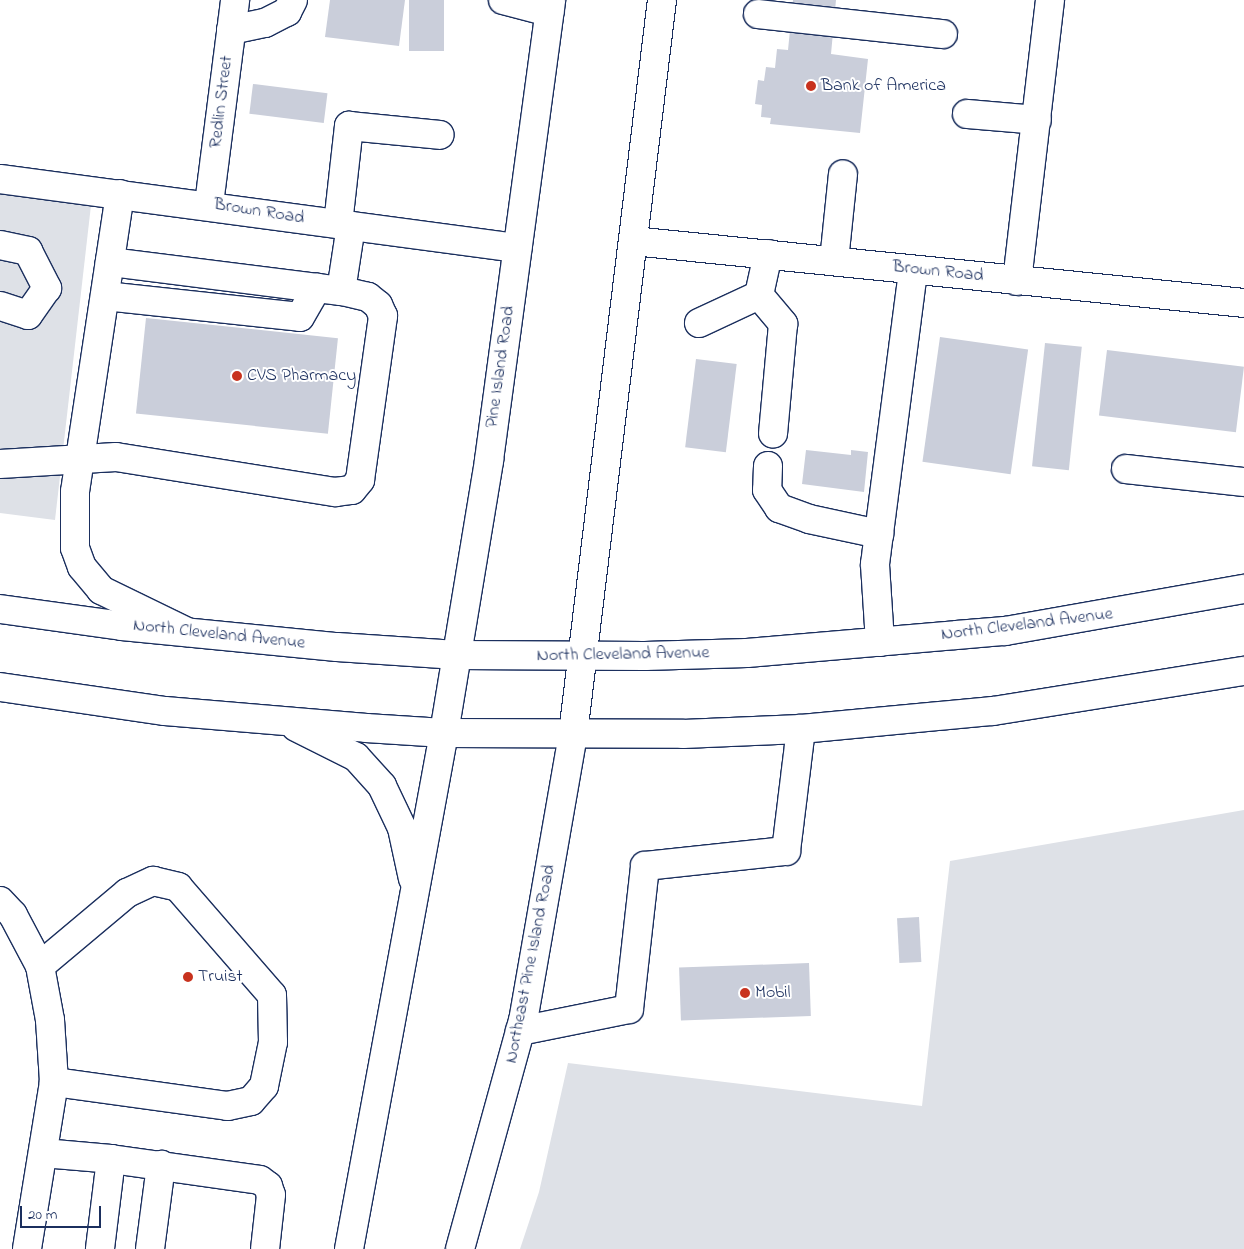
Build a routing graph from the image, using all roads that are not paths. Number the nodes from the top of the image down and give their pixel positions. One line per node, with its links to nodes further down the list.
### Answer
1 (235, 0): 8 (main road, Redlin Street)
2 (293, 0): 8 (main road)
3 (503, 0): 6 (main road)
4 (662, 0): 18 (main road)
5 (1050, 0): 11 (main road)
6 (550, 6): 20 (main road, Pine Island Road)
7 (758, 14): 9 (main road)
8 (231, 30): 16 (main road, Redlin Street)
9 (943, 34)
10 (967, 114): 11 (main road)
11 (1037, 120): 25 (main road)
12 (440, 135): 17 (main road)
13 (843, 174): 22 (main road)
14 (0, 179): 15 (main road, Brown Road)
15 (120, 194): 16 (main road, Brown Road); 23 (main road)
16 (209, 204): 17 (main road, Brown Road)
17 (345, 225): 20 (main road, Brown Road); 26 (main road)
18 (632, 241): 21 (main road, Brown Road); 44 (main road)
19 (0, 245): 30 (main road)
20 (517, 248): 43 (main road, Pine Island Road)
21 (768, 254): 22 (main road, Brown Road); 27 (main road)
22 (834, 261): 24 (main road, Brown Road)
23 (110, 262): 26 (main road); 28 (main road)
24 (913, 270): 25 (main road, Brown Road); 38 (main road)
25 (1017, 281): 29 (main road, Brown Road)
26 (329, 289): 28 (main road); 33 (main road)
27 (759, 295): 31 (main road); 32 (main road)
28 (105, 296): 33 (main road)
29 (1244, 303)
30 (0, 306)
31 (699, 323)
32 (773, 434)
33 (80, 458): 34 (main road); 41 (main road)
34 (0, 464)
35 (768, 466): 38 (main road)
36 (1126, 469): 37 (main road)
37 (1244, 482)
38 (879, 534): 42 (main road)
39 (1244, 589): 42 (main road, North Cleveland Avenue)
40 (0, 609): 41 (main road, North Cleveland Avenue)
41 (190, 634): 43 (main road, North Cleveland Avenue)
42 (880, 642): 44 (main road, North Cleveland Avenue)
43 (457, 655): 44 (main road, North Cleveland Avenue); 49 (main road, Pine Island Road)
44 (582, 656): 50 (main road)
45 (1244, 671): 48 (main road)
46 (0, 687): 47 (main road)
47 (285, 721): 49 (main road); 51 (main road)
48 (801, 729): 50 (main road); 54 (main road)
49 (444, 732): 50 (main road); 51 (main road)
50 (573, 734): 54 (main road, Northeast Pine Island Road)
51 (416, 890): 63 (main road)
52 (0, 901): 53 (main road)
53 (40, 966): 55 (main road); 55 (main road)
54 (520, 1032): 64 (main road, Northeast Pine Island Road)
55 (54, 1082): 56 (main road)
56 (43, 1153): 57 (main road); 59 (main road)
57 (111, 1158): 58 (main road); 60 (main road)
58 (161, 1166): 61 (main road); 62 (main road)
59 (27, 1249)
60 (100, 1249)
61 (150, 1249)
62 (265, 1249)
63 (349, 1249)
64 (460, 1249)

